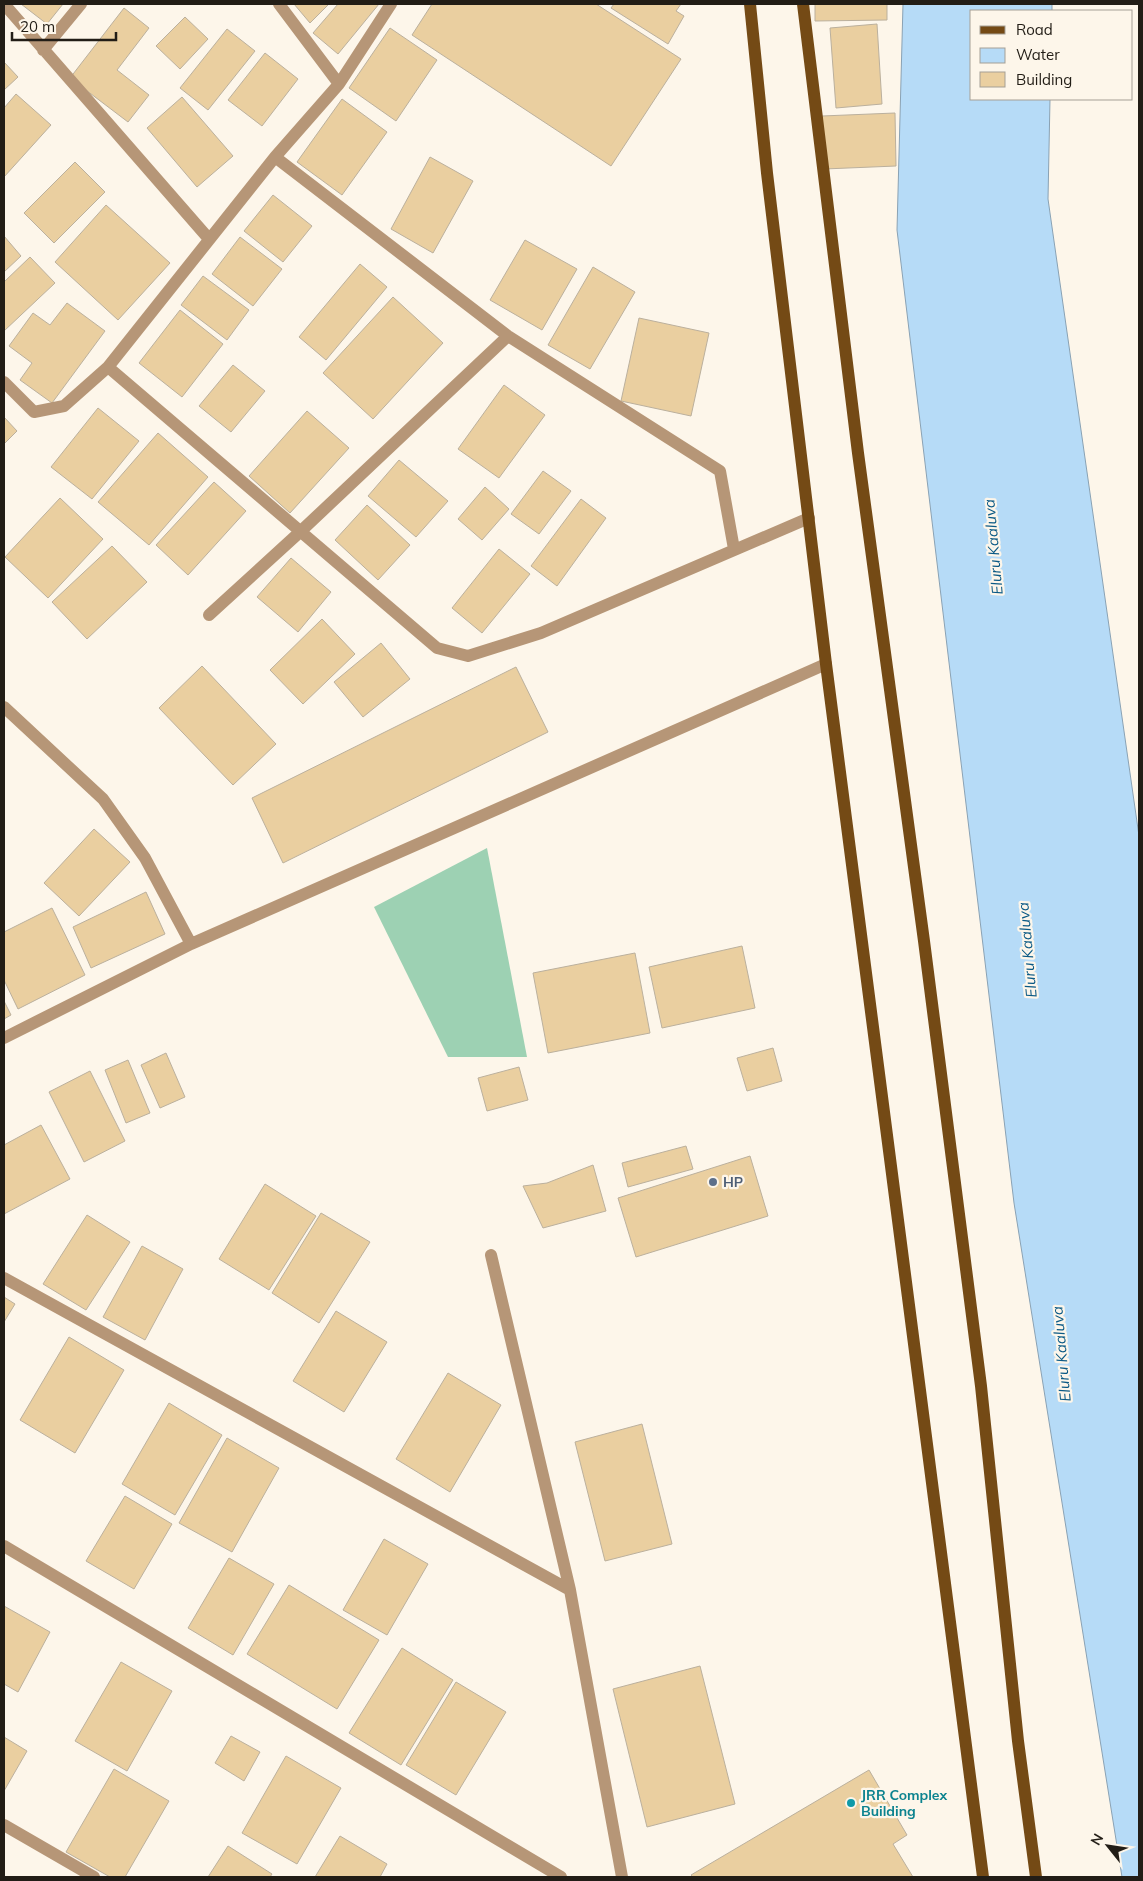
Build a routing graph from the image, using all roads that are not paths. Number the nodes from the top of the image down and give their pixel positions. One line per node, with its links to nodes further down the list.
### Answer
1 (4, 4): 7 (street)
2 (80, 4): 7 (street)
3 (279, 4): 8 (street)
4 (391, 4): 8 (street)
5 (750, 4): 14 (main road)
6 (803, 4): 31 (main road)
7 (43, 50): 10 (street)
8 (339, 84): 9 (street)
9 (275, 157): 10 (street); 11 (street)
10 (210, 239): 12 (street)
11 (508, 336): 15 (street); 16 (street)
12 (108, 367): 13 (street); 15 (street)
13 (4, 382)
14 (809, 518): 16 (street); 18 (main road)
15 (301, 531): 16 (street); 17 (street)
16 (734, 549)
17 (209, 615)
18 (826, 664): 20 (street); 30 (main road)
19 (4, 707): 20 (street)
20 (191, 944): 21 (street)
21 (4, 1038)
22 (491, 1254): 25 (street)
23 (4, 1278): 25 (street)
24 (4, 1546): 28 (street)
25 (570, 1590): 29 (street)
26 (4, 1825): 27 (street)
27 (94, 1877)
28 (561, 1877)
29 (622, 1877)
30 (983, 1877)
31 (1036, 1877)

